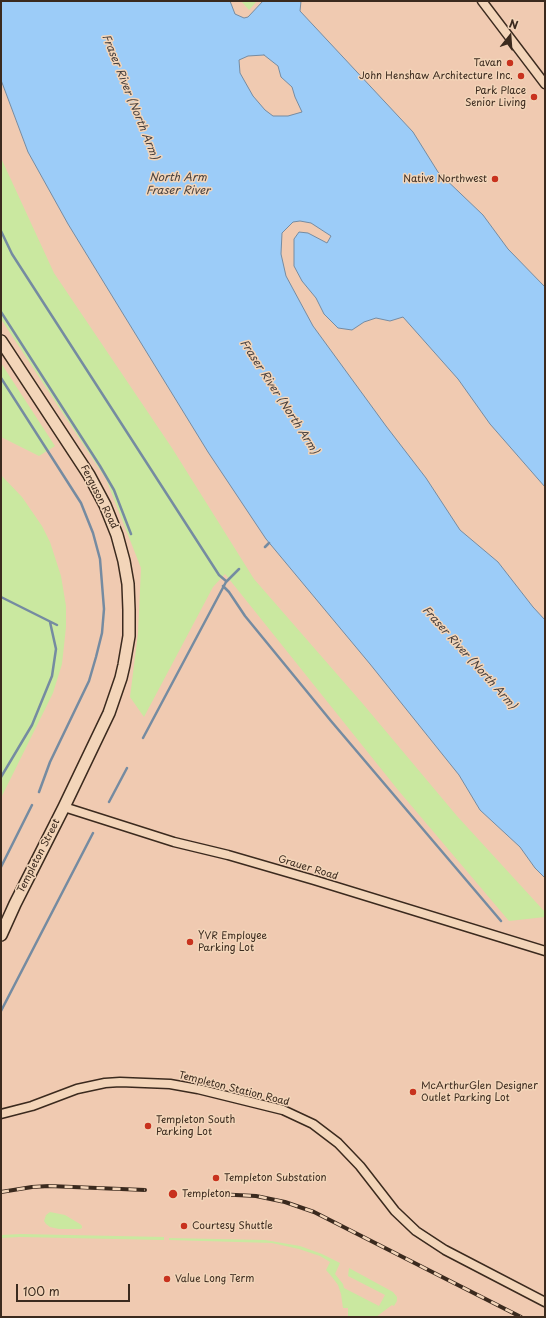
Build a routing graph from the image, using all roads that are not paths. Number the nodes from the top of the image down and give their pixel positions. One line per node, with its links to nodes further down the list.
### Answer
1 (482, 1): 2 (street)
2 (545, 84)
3 (1, 340): 4 (street, Ferguson Road)
4 (64, 808): 5 (street, Templeton Street); 8 (street, Grauer Road)
5 (15, 904): 6 (street, Templeton Street); 7 (street, Templeton Street)
6 (1, 927)
7 (1, 935)
8 (545, 951)
9 (1, 1114): 10 (street, Templeton Station Road)
10 (545, 1302)

